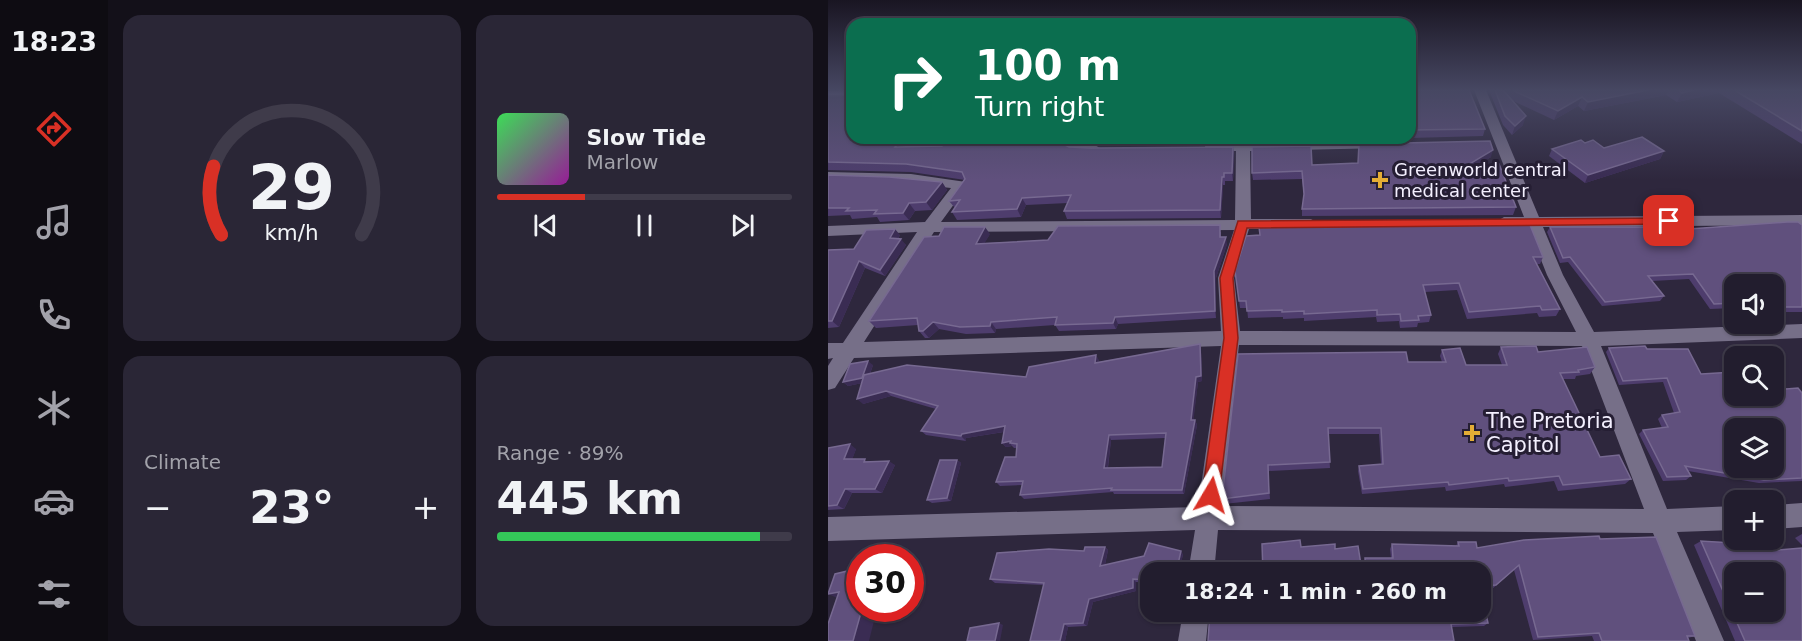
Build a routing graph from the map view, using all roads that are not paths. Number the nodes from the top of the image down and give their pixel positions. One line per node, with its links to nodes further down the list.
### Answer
1 (1490, 120): 9 (street)
2 (1073, 144): 5 (street)
3 (1234, 144): 6 (street)
4 (1243, 144): 11 (street)
5 (1106, 148)
6 (1197, 148)
7 (828, 176): 13 (street)
8 (1802, 220): 9 (street)
9 (1536, 222): 10 (street); 17 (street)
10 (1489, 223)
11 (1242, 224): 12 (street); 13 (street); 16 (street)
12 (1325, 224)
13 (929, 227): 14 (street); 19 (street)
14 (828, 231)
15 (1802, 331): 17 (street)
16 (1231, 338): 17 (street); 19 (street); 23 (street)
17 (1589, 339): 25 (street)
18 (828, 351): 19 (street)
19 (849, 352): 20 (street)
20 (828, 382)
21 (1802, 515): 22 (street)
22 (1784, 516)
23 (1208, 518): 25 (street); 26 (street); 27 (street)
24 (1724, 518): 25 (street)
25 (1660, 521): 30 (street)
26 (828, 528)
27 (1202, 562)
28 (1195, 622): 29 (street)
29 (1192, 641)
30 (1710, 641)

